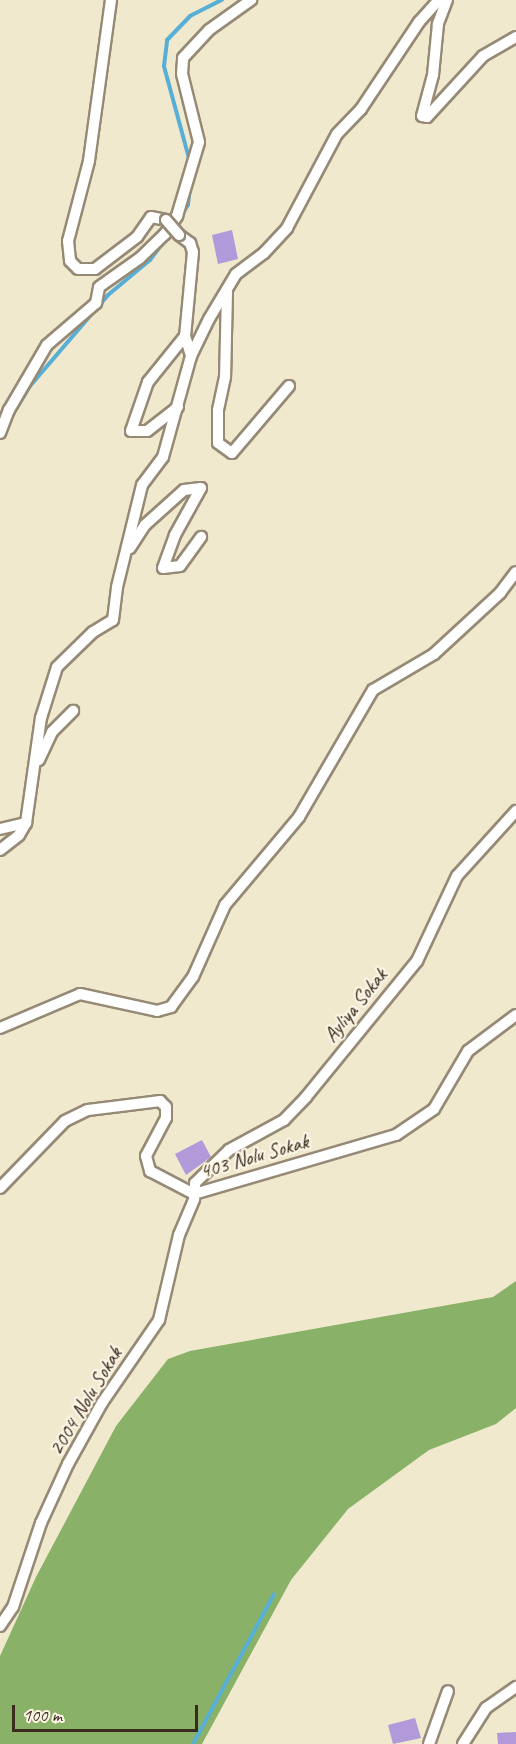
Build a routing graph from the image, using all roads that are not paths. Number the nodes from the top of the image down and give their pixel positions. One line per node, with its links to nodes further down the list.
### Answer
1 (111, 0): 7 (street, bridge)
2 (250, 0): 11 (street)
3 (439, 0): 6 (street)
4 (447, 0): 5 (street)
5 (516, 37)
6 (227, 289): 8 (street); 9 (street)
7 (185, 336): 8 (street); 10 (street)
8 (191, 356): 10 (street)
9 (290, 386)
10 (179, 406): 13 (street)
11 (0, 433)
12 (201, 537): 13 (street)
13 (126, 553): 16 (street)
14 (516, 572): 22 (street)
15 (73, 711): 16 (street)
16 (34, 770): 18 (street)
17 (516, 811): 24 (street, Ayliya Sokak)
18 (26, 823): 19 (street); 20 (street)
19 (0, 829)
20 (0, 850)
21 (516, 1015): 24 (street, 403 Nolu Sokak)
22 (0, 1028)
23 (0, 1188): 24 (street, 403 Nolu Sokak)
24 (194, 1194): 25 (street, 2004 Nolu Sokak)
25 (0, 1626)
26 (516, 1687): 29 (street)
27 (448, 1691): 28 (street)
28 (429, 1744)
29 (463, 1744)

